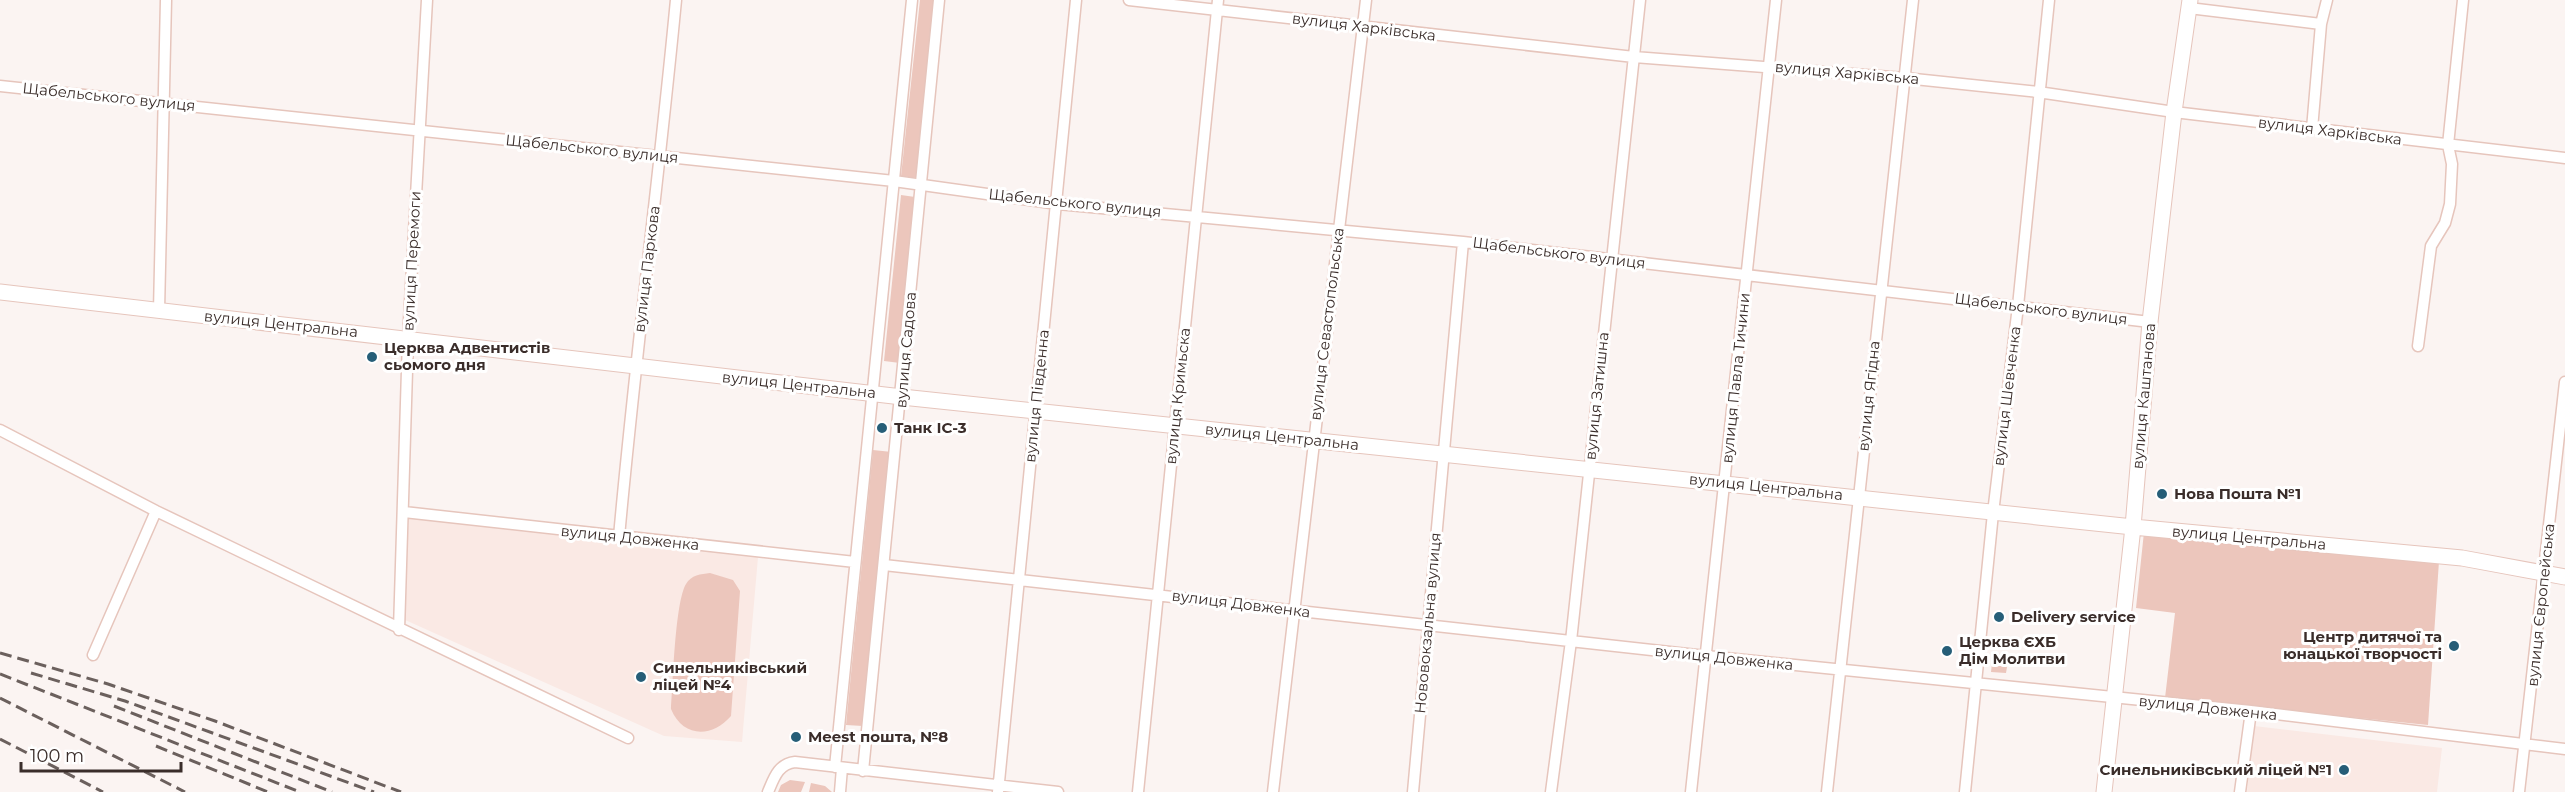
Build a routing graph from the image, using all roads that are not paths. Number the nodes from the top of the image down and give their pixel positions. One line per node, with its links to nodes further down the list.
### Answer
1 (166, 0): 24 (street)
2 (428, 0): 27 (street, вулиця Перемоги)
3 (676, 0): 29 (street, вулиця Паркова)
4 (912, 0): 31 (street, вулиця Садова)
5 (939, 0): 32 (street, вулиця Садова)
6 (1076, 0): 33 (street, вулиця Південна)
7 (1129, 0): 15 (street, вулиця Харківська)
8 (1366, 0): 18 (street, вулиця Севастопольська)
9 (1640, 0): 19 (street, вулиця Затишна)
10 (1776, 0): 20 (street, вулиця Павла Тичини)
11 (1913, 0): 21 (street, вулиця Ягідна)
12 (2049, 0): 23 (street, вулиця Шевченка)
13 (2327, 0): 17 (street)
14 (2463, 0): 28 (street)
15 (1217, 4): 18 (street, вулиця Харківська); 34 (street, вулиця Кримьска)
16 (2190, 4): 17 (street); 25 (main road, вулиця Каштанова)
17 (2321, 24): 26 (street)
18 (1363, 28): 19 (street, вулиця Харківська); 35 (street, вулиця Севастопольська)
19 (1634, 57): 20 (street, вулиця Харківська); 37 (street, вулиця Затишна)
20 (1769, 66): 21 (street, вулиця Харківська); 38 (street, вулиця Павла Тичини)
21 (1905, 78): 23 (street, вулиця Харківська); 39 (street, вулиця Ягідна)
22 (0, 86): 24 (street, Щабельського вулиця)
23 (2038, 92): 25 (street, вулиця Харківська); 41 (street, вулиця Шевченка)
24 (163, 102): 27 (street, Щабельського вулиця); 42 (street)
25 (2174, 112): 26 (street, вулиця Харківська); 43 (main road, вулиця Каштанова)
26 (2312, 129): 28 (street, вулиця Харківська)
27 (420, 130): 29 (street, Щабельського вулиця); 44 (street, вулиця Перемоги)
28 (2448, 145): 30 (street, вулиця Харківська); 45 (street)
29 (661, 156): 31 (street, Щабельського вулиця); 46 (street, вулиця Паркова)
30 (2565, 158)
31 (894, 181): 32 (street, Щабельського вулиця); 48 (street, вулиця Садова)
32 (922, 184): 33 (street, Щабельського вулиця); 49 (street, вулиця Садова)
33 (1058, 204): 34 (street, Щабельського вулиця); 50 (street, вулиця Південна)
34 (1196, 216): 35 (street, Щабельського вулиця); 51 (street, вулиця Кримьска)
35 (1337, 230): 36 (street, Щабельського вулиця); 53 (street, вулиця Севастопольська)
36 (1463, 242): 37 (street, Щабельського вулиця); 54 (street, Нововокзальна вулиця)
37 (1611, 259): 38 (street, Щабельського вулиця); 55 (street, вулиця Затишна)
38 (1747, 275): 39 (street, Щабельського вулиця); 56 (street, вулиця Павла Тичини)
39 (1880, 289): 41 (street, Щабельського вулиця); 57 (street, вулиця Ягідна)
40 (0, 292): 42 (main road, вулиця Центральна)
41 (2018, 306): 43 (street, Щабельського вулиця); 60 (street, вулиця Шевченка)
42 (159, 311): 44 (main road, вулиця Центральна)
43 (2150, 322): 61 (main road, вулиця Каштанова)
44 (408, 338): 46 (main road, вулиця Центральна); 59 (street, вулиця Перемоги)
45 (2418, 346)
46 (634, 368): 48 (main road, вулиця Центральна); 62 (street, вулиця Паркова)
47 (2565, 382): 65 (street, вулиця Європейська)
48 (873, 392): 49 (main road, вулиця Центральна); 63 (street, вулиця Садова)
49 (902, 397): 50 (main road, вулиця Центральна); 64 (street, вулиця Садова)
50 (1035, 410): 51 (main road, вулиця Центральна); 67 (street, вулиця Південна)
51 (1175, 425): 53 (main road, вулиця Центральна); 68 (street, вулиця Кримьска)
52 (0, 430): 58 (street)
53 (1313, 440): 54 (main road, вулиця Центральна); 69 (street, вулиця Севастопольська)
54 (1444, 454): 55 (main road, вулиця Центральна); 70 (street, Нововокзальна вулиця)
55 (1589, 469): 56 (main road, вулиця Центральна); 72 (street, вулиця Затишна)
56 (1725, 482): 57 (main road, вулиця Центральна); 74 (street, вулиця Павла Тичини)
57 (1858, 497): 60 (main road, вулиця Центральна); 75 (street, вулиця Ягідна)
58 (156, 511): 71 (street); 73 (street)
59 (404, 512): 62 (street, вулиця Довженка); 71 (street, вулиця Перемоги)
60 (1993, 513): 61 (main road, вулиця Центральна); 76 (street, вулиця Шевченка)
61 (2133, 527): 65 (main road, вулиця Центральна); 77 (main road, вулиця Каштанова)
62 (619, 537): 63 (street, вулиця Довженка)
63 (855, 562): 82 (street, вулиця Садова)
64 (884, 565): 67 (street, вулиця Довженка); 83 (street, вулиця Садова)
65 (2544, 574): 66 (main road, вулиця Центральна); 80 (street, вулиця Європейська)
66 (2565, 577)
67 (1021, 581): 68 (street, вулиця Довженка); 84 (street, вулиця Південна)
68 (1159, 595): 69 (street, вулиця Довженка); 88 (street, вулиця Кримьска)
69 (1295, 611): 70 (street, вулиця Довженка); 89 (street, вулиця Севастопольська)
70 (1427, 625): 72 (street, вулиця Довженка); 90 (street, Нововокзальна вулиця)
71 (399, 630): 79 (street)
72 (1571, 641): 74 (street, вулиця Довженка); 91 (street, вулиця Затишна)
73 (93, 655)
74 (1706, 656): 75 (street, вулиця Довженка); 92 (street, вулиця Павла Тичини)
75 (1840, 670): 76 (street, вулиця Довженка); 93 (street, вулиця Ягідна)
76 (1976, 685): 77 (street, вулиця Довженка); 94 (street, вулиця Шевченка)
77 (2114, 699): 78 (street, вулиця Довженка); 95 (main road, вулиця Каштанова)
78 (2251, 711): 80 (street, вулиця Довженка); 96 (street)
79 (628, 738)
80 (2525, 745): 81 (street, вулиця Довженка); 97 (street, вулиця Європейська)
81 (2565, 749)
82 (839, 768): 83 (street); 85 (street); 86 (street, вулиця Садова)
83 (863, 771): 84 (street)
84 (998, 790): 87 (street)
85 (768, 792)
86 (840, 792)
87 (1058, 792)
88 (1138, 792)
89 (1274, 792)
90 (1413, 792)
91 (1551, 792)
92 (1691, 792)
93 (1827, 792)
94 (1965, 792)
95 (2104, 792)
96 (2240, 792)
97 (2519, 792)

